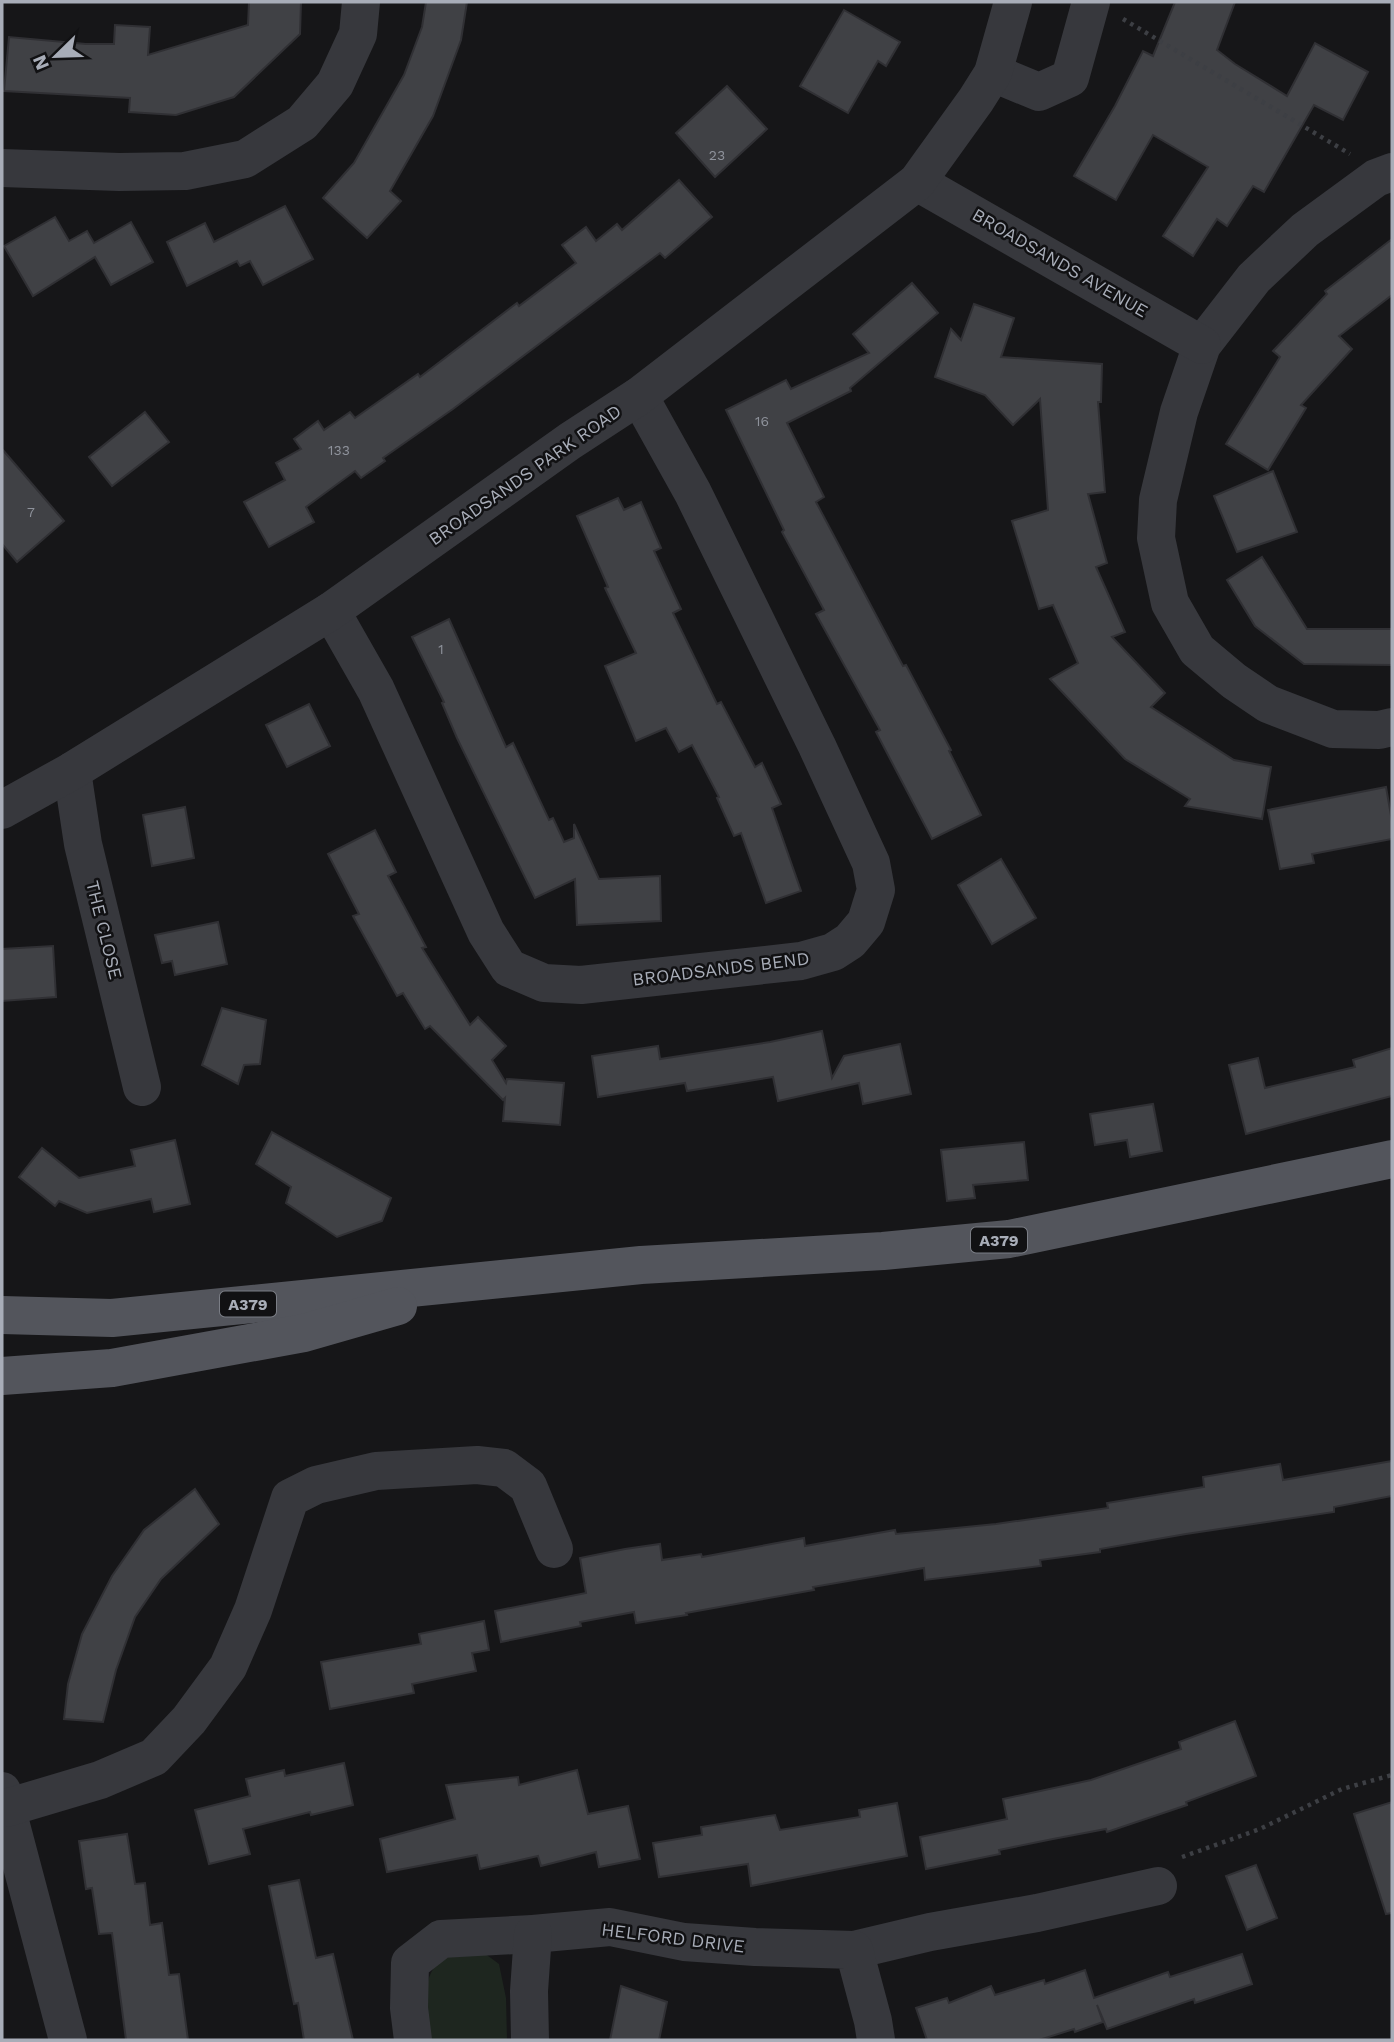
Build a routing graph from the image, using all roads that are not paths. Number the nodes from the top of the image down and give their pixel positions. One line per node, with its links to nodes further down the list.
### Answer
1 (361, 2): 5 (street)
2 (1013, 2): 4 (street, BROADSANDS PARK ROAD)
3 (1102, 8): 4 (street)
4 (993, 74): 7 (street, BROADSANDS PARK ROAD)
5 (2, 168)
6 (1384, 175): 8 (street)
7 (917, 182): 8 (street, BROADSANDS AVENUE); 9 (street, BROADSANDS PARK ROAD)
8 (1202, 345): 11 (street)
9 (639, 396): 10 (street, BROADSANDS PARK ROAD); 10 (street, BROADSANDS BEND)
10 (331, 611): 12 (street, BROADSANDS PARK ROAD)
11 (1392, 727)
12 (72, 771): 13 (street, BROADSANDS PARK ROAD); 14 (street, THE CLOSE)
13 (2, 810)
14 (142, 1087)
15 (1392, 1159): 16 (main road, A379)
16 (494, 1279): 17 (main road, A379); 18 (main road, A379)
17 (2, 1315)
18 (2, 1376)
19 (554, 1549): 20 (street)
20 (4, 1800): 24 (street)
21 (1158, 1886): 23 (street, HELFORD DRIVE)
22 (533, 1934): 23 (street, HELFORD DRIVE); 25 (street, HELFORD DRIVE); 26 (street)
23 (854, 1950): 27 (street)
24 (68, 2040)
25 (412, 2040)
26 (530, 2040)
27 (876, 2040)

